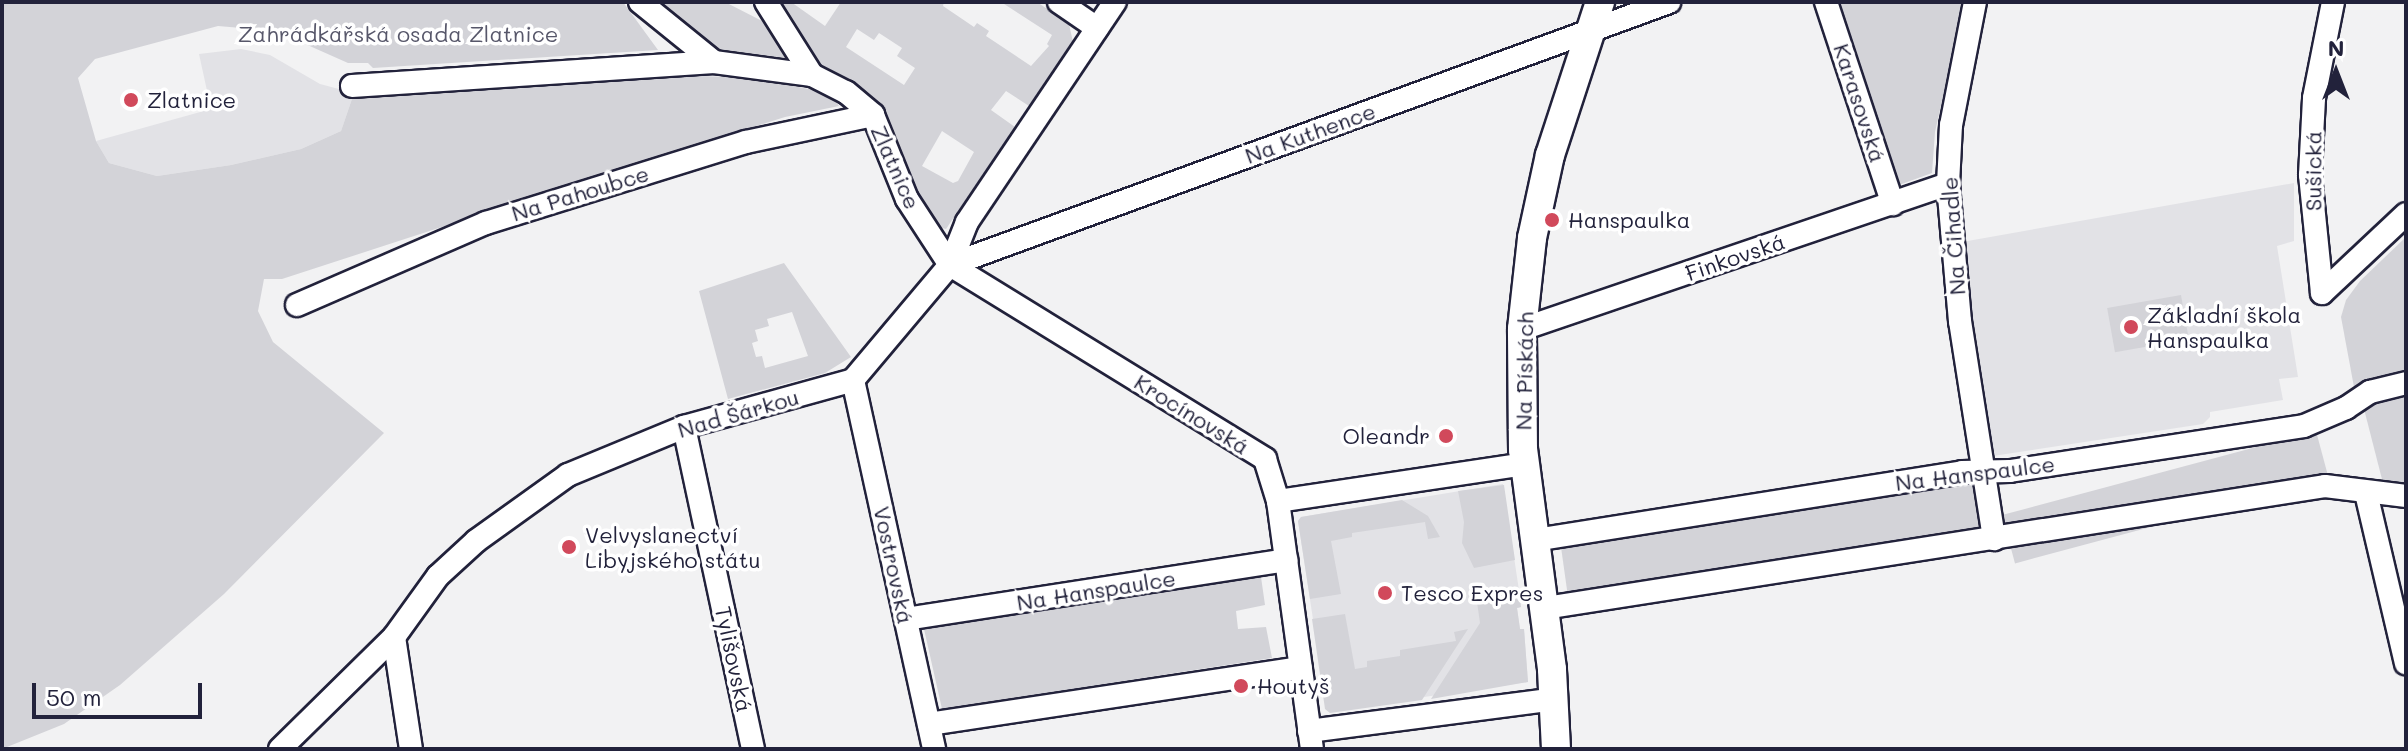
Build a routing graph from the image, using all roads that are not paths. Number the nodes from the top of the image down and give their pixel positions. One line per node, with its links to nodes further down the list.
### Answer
1 (640, 2): 12 (street)
2 (766, 2): 13 (street)
3 (1059, 2): 10 (street)
4 (1115, 2): 10 (street)
5 (1600, 2): 11 (street, Na Pískách)
6 (1669, 2): 11 (street, Na Kuthence)
7 (1826, 2): 17 (street, Karasovská)
8 (1975, 2): 16 (street, Na Čihadle)
9 (2333, 2): 18 (street, Sušická)
10 (1097, 28): 19 (street)
11 (1589, 33): 19 (street, Na Kuthence); 21 (street, Na Pískách)
12 (714, 62): 13 (street, Zlatnice); 14 (street, Zlatnice)
13 (812, 75): 15 (street, Zlatnice)
14 (352, 86)
15 (873, 115): 19 (street, Zlatnice); 20 (street, Na Pahoubce)
16 (1948, 184): 17 (street, Finkovská); 26 (street, Na Čihadle)
17 (1893, 204): 21 (street, Finkovská)
18 (2406, 214)
19 (950, 265): 22 (street); 29 (street, Krocínovská)
20 (297, 305)
21 (1522, 329): 25 (street, Na Pískách)
22 (853, 380): 24 (street, Nad Šárkou); 34 (street, Vostrovská)
23 (2406, 383): 26 (street, Na Hanspaulce)
24 (684, 427): 35 (street, Nad Šárkou); 43 (street, Tylišovská)
25 (1525, 464): 29 (street); 31 (street, Na Pískách)
26 (1982, 472): 30 (street, Na Čihadle); 31 (street, Na Hanspaulce)
27 (2366, 493): 28 (street); 30 (street); 36 (street)
28 (2406, 496)
29 (1278, 501): 32 (street, Krocínovská)
30 (1994, 539): 33 (street)
31 (1535, 540): 33 (street, Na Pískách)
32 (1286, 560): 34 (street, Na Hanspaulce); 37 (street, Krocínovská)
33 (1545, 608): 38 (street, Na Pískách)
34 (906, 619): 39 (street, Vostrovská)
35 (394, 637): 41 (street, Nad Šárkou); 42 (street)
36 (2406, 663)
37 (1301, 668): 39 (street); 40 (street, Krocínovská)
38 (1555, 699): 40 (street); 45 (street, Na Pískách)
39 (929, 724): 44 (street, Vostrovská)
40 (1311, 740)
41 (280, 749)
42 (411, 749)
43 (753, 749)
44 (934, 749)
45 (1556, 749)

